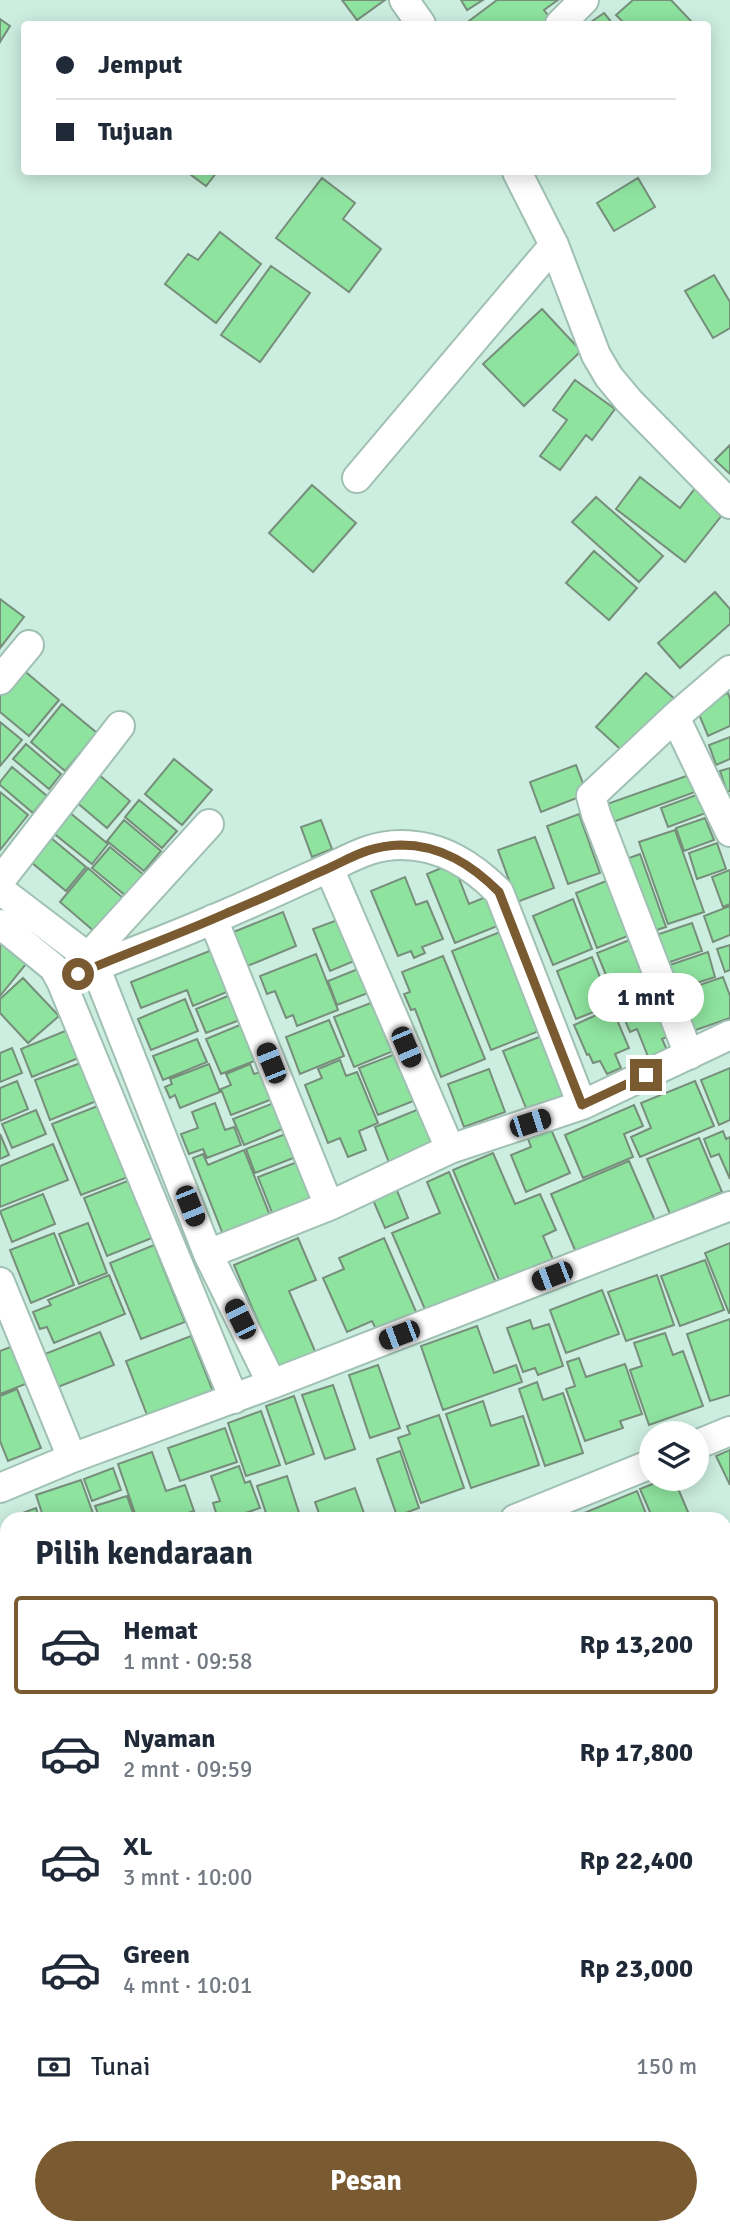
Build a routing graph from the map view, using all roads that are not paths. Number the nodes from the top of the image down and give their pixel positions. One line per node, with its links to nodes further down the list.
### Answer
1 (404, 0): 3 (street)
2 (584, 0): 4 (street)
3 (419, 21)
4 (563, 21)
5 (519, 175): 6 (street)
6 (554, 245): 7 (street); 8 (street)
7 (356, 478)
8 (730, 504)
9 (29, 645): 11 (street)
10 (730, 670): 12 (street)
11 (0, 680)
12 (675, 717): 15 (street); 24 (street)
13 (120, 726): 17 (street)
14 (209, 824): 21 (street)
15 (730, 832)
16 (328, 868): 19 (street); 25 (street); 26 (street)
17 (0, 881)
18 (0, 890): 21 (street)
19 (213, 919): 21 (street); 27 (street)
20 (0, 924): 22 (street)
21 (92, 962): 22 (street); 29 (street)
22 (61, 981): 32 (street)
23 (730, 1035): 24 (street)
24 (689, 1055): 25 (street)
25 (582, 1105): 26 (street)
26 (450, 1149): 27 (street)
27 (328, 1206): 29 (street)
28 (730, 1206): 31 (street)
29 (208, 1254): 31 (street)
30 (0, 1282): 35 (street)
31 (272, 1384): 32 (street)
32 (233, 1399): 35 (street)
33 (730, 1431): 34 (street)
34 (709, 1440)
35 (72, 1458): 37 (street)
36 (639, 1469): 38 (street)
37 (0, 1488)
38 (532, 1512)

